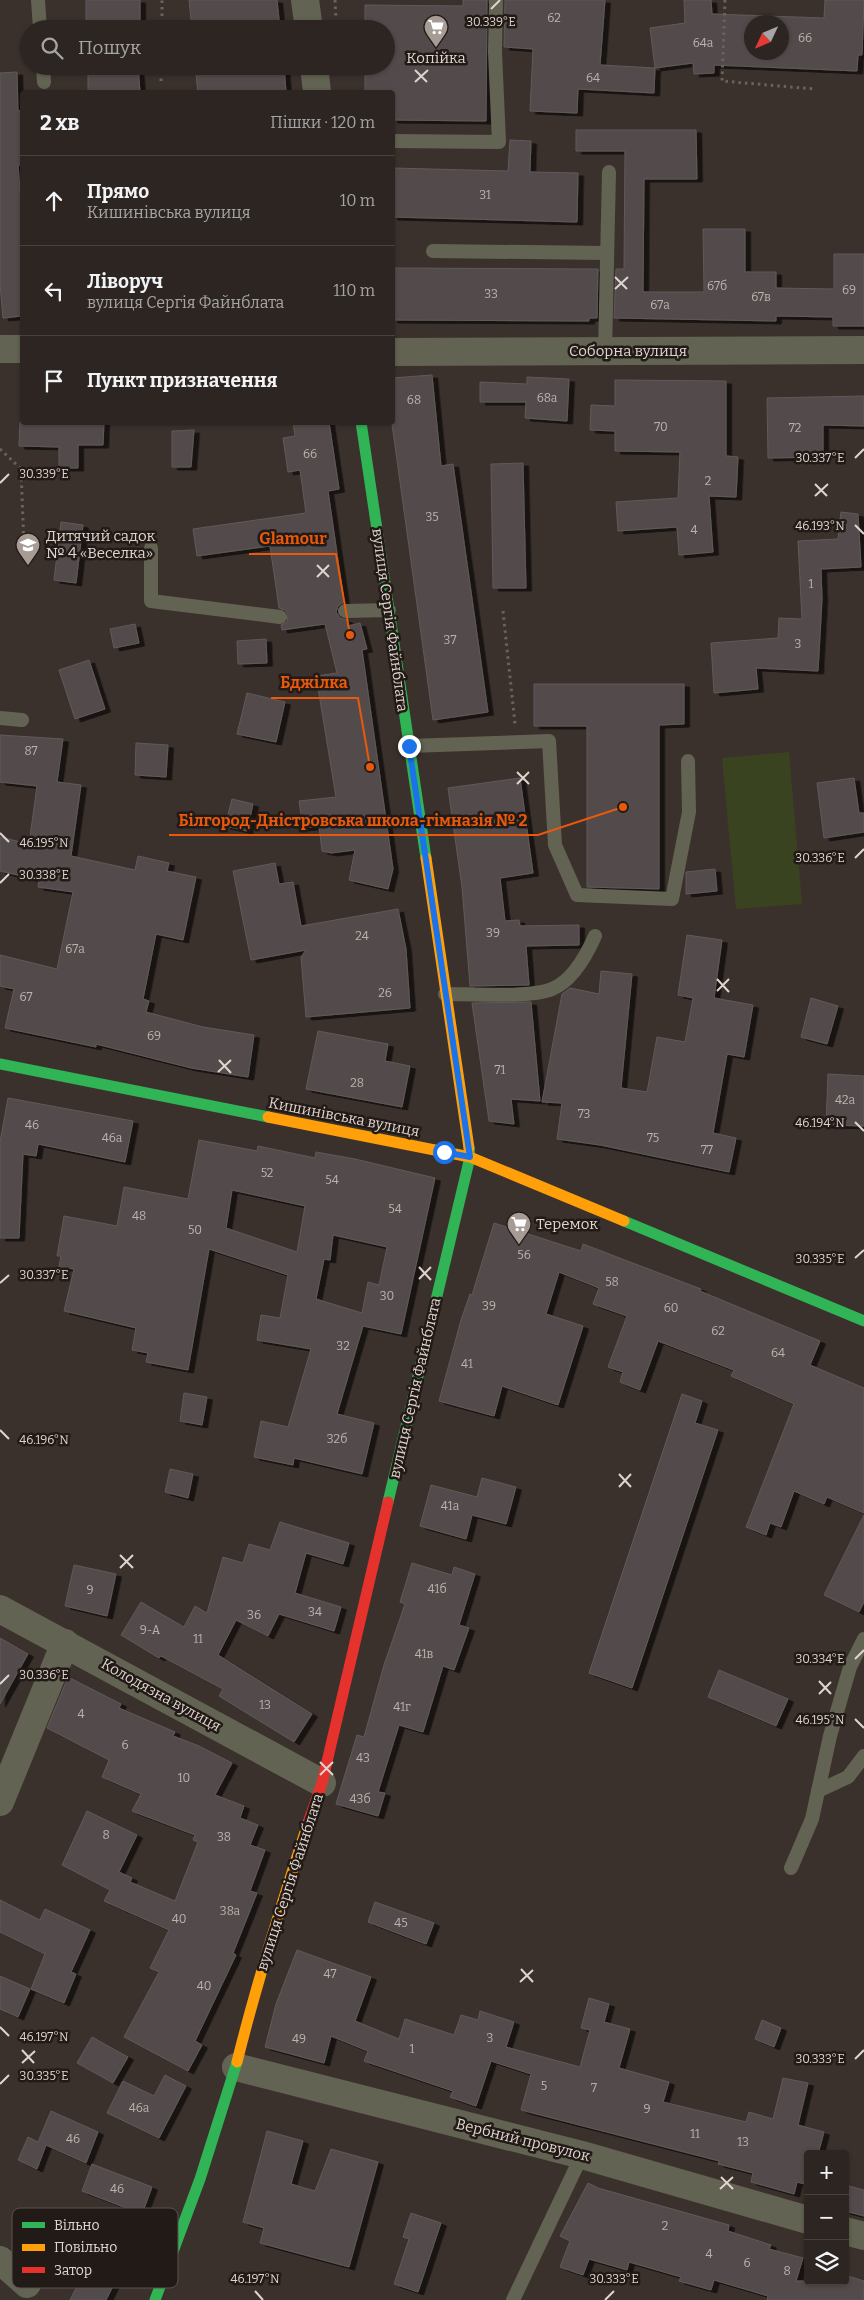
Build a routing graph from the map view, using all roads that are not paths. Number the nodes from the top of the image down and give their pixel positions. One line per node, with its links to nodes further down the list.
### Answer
1 (38, 0): 4 (lane)
2 (306, 0): 5 (street)
3 (496, 0): 10 (lane)
4 (39, 20)
5 (308, 20)
6 (44, 75): 8 (lane)
7 (315, 75): 9 (street)
8 (44, 82)
9 (317, 90)
10 (395, 141)
11 (608, 172): 13 (lane)
12 (433, 251): 13 (lane)
13 (606, 253): 17 (lane)
14 (0, 349): 15 (street)
15 (20, 349)
16 (864, 350): 17 (street, Соборна вулиця)
17 (605, 351): 18 (street, Соборна вулиця)
18 (395, 352)
19 (361, 425): 21 (street, вулиця Сергія Файнблата)
20 (150, 548): 23 (lane)
21 (389, 610): 22 (lane); 26 (street, вулиця Сергія Файнблата)
22 (346, 611)
23 (280, 617)
24 (0, 718): 25 (lane)
25 (22, 720)
26 (409, 746): 27 (lane); 29 (street, вулиця Сергія Файнблата)
27 (688, 761)
28 (595, 936): 29 (lane)
29 (445, 994): 31 (street, вулиця Сергія Файнблата)
30 (0, 1064): 31 (street, Кишинівська вулиця)
31 (470, 1157): 32 (street, Кишинівська вулиця); 37 (street, вулиця Сергія Файнблата)
32 (864, 1321)
33 (0, 1609): 35 (street, Колодязна вулиця)
34 (864, 1639): 38 (lane)
35 (65, 1643): 37 (street, Колодязна вулиця); 39 (street)
36 (864, 1756): 38 (lane)
37 (322, 1783): 41 (street, вулиця Сергія Файнблата)
38 (818, 1791): 40 (lane)
39 (0, 1802)
40 (791, 1868)
41 (236, 2067): 42 (street, Вербний провулок); 46 (street, вулиця Сергія Файнблата)
42 (582, 2155): 43 (street, Вербний провулок); 51 (lane)
43 (804, 2219)
44 (849, 2231): 45 (street)
45 (864, 2236)
46 (178, 2240)
47 (0, 2260): 48 (street)
48 (12, 2271)
49 (160, 2288): 50 (street, вулиця Сергія Файнблата)
50 (156, 2300)
51 (513, 2300)

